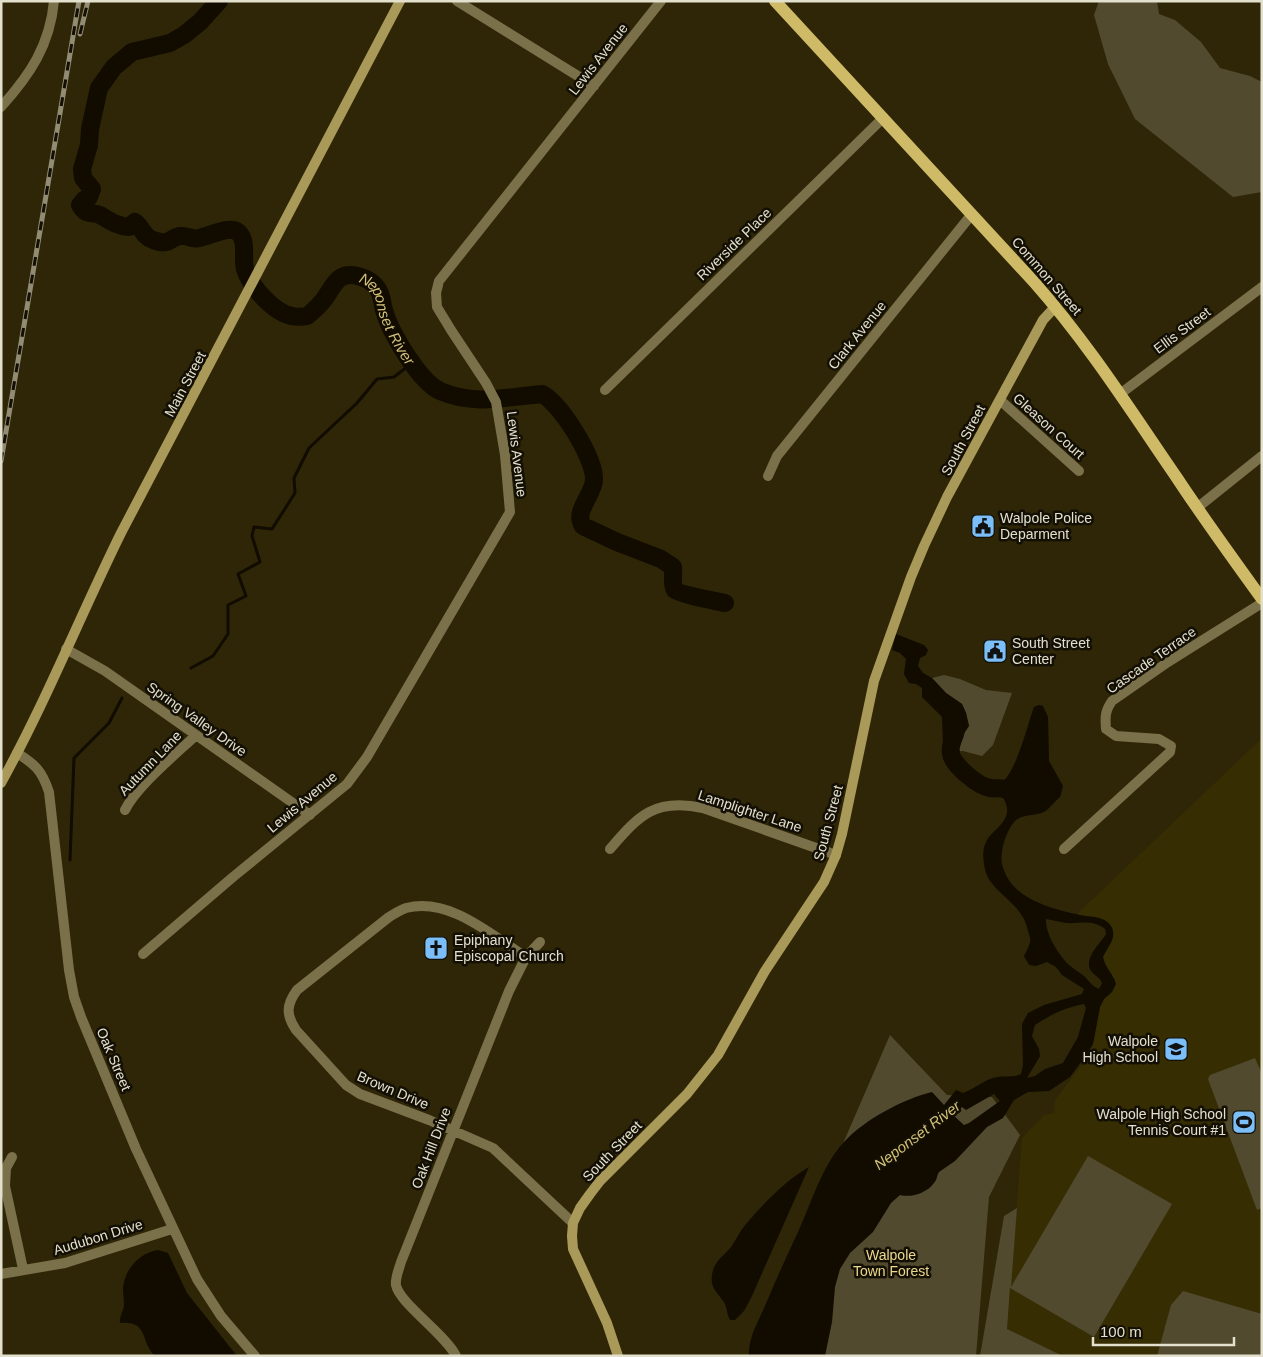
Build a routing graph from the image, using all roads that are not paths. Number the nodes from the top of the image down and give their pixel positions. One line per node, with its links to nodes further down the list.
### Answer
1 (54, 1): 7 (street)
2 (400, 1): 20 (street, Main Street)
3 (457, 1): 6 (street)
4 (661, 1): 6 (street, Lewis Avenue)
5 (775, 1): 8 (main road, Common Street)
6 (594, 86): 25 (street, Lewis Avenue)
7 (1, 107)
8 (883, 118): 9 (main road, Common Street); 12 (street, Riverside Place)
9 (972, 214): 11 (main road, Common Street); 17 (street, Clark Avenue)
10 (1262, 287): 13 (street, Ellis Street)
11 (1055, 307): 13 (main road, Common Street); 14 (street, South Street)
12 (605, 390)
13 (1120, 394): 18 (main road, Common Street)
14 (1000, 400): 16 (street, Gleason Court); 28 (street, South Street)
15 (1262, 456): 18 (street)
16 (1079, 472)
17 (768, 476)
18 (1197, 508): 19 (main road, Common Street)
19 (1261, 596): 27 (street, Cascade Terrace)
20 (66, 649): 21 (street, Spring Valley Drive); 22 (street, Main Street)
21 (196, 735): 24 (street, Autumn Lane); 25 (street, Spring Valley Drive)
22 (17, 753): 23 (street, Main Street); 35 (street, Oak Street)
23 (1, 783)
24 (125, 810)
25 (310, 815): 30 (street, Lewis Avenue)
26 (610, 849): 28 (street, Lamplighter Lane)
27 (1064, 849)
28 (836, 855): 34 (street, South Street)
29 (540, 942): 31 (street, Oak Hill Drive)
30 (143, 954)
31 (526, 957): 32 (street, Oak Hill Drive); 32 (street, Brown Drive)
32 (452, 1130): 34 (street, Brown Drive); 39 (street, Oak Hill Drive)
33 (12, 1157): 36 (street)
34 (574, 1223): 40 (street, South Street)
35 (172, 1229): 36 (street, Audubon Drive); 38 (street, Oak Street)
36 (23, 1270): 37 (street, Audubon Drive)
37 (1, 1274)
38 (255, 1356)
39 (456, 1356)
40 (618, 1356)

